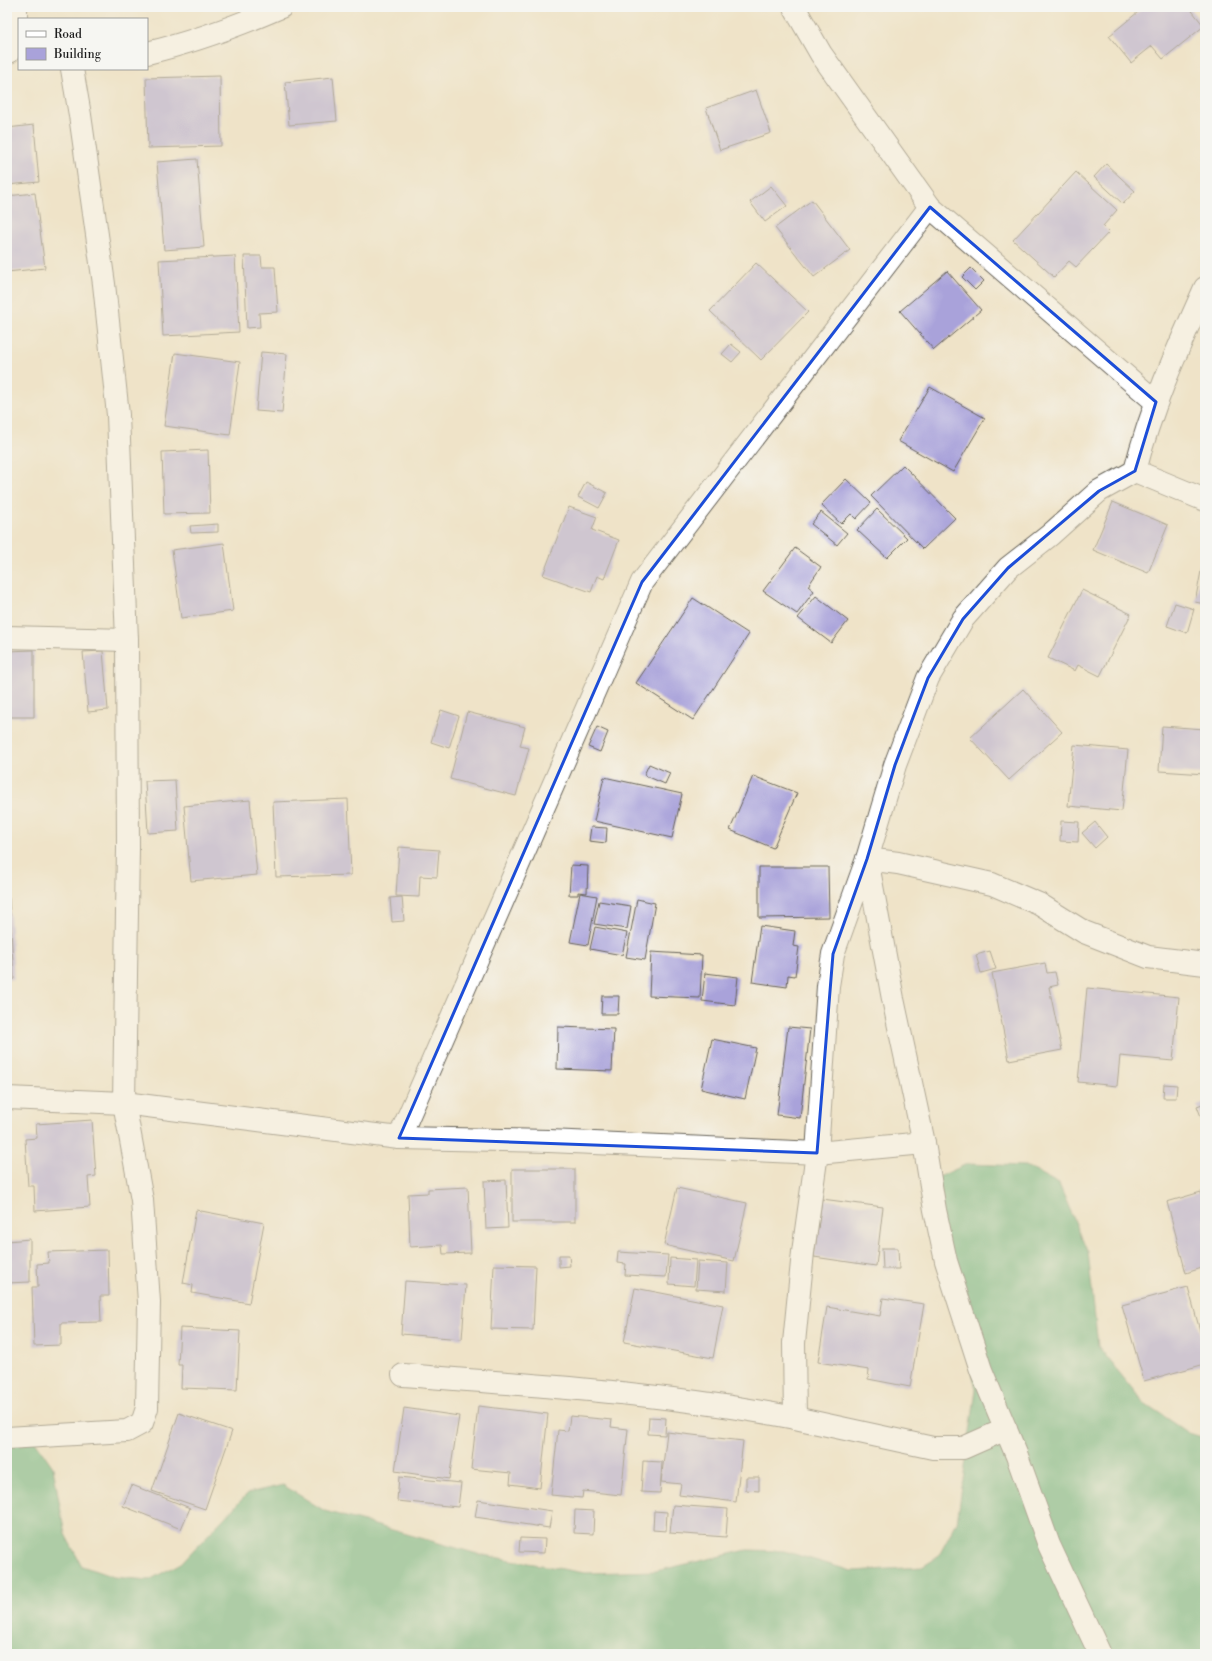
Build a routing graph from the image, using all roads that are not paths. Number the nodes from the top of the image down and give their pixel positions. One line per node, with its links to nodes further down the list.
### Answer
1 (16, 7): 4 (street)
2 (281, 7): 5 (street)
3 (794, 7): 7 (street)
4 (12, 52)
5 (148, 53)
6 (72, 70): 13 (street)
7 (930, 207): 9 (street); 18 (street)
8 (1205, 288): 9 (street)
9 (1156, 402): 10 (street)
10 (1136, 471): 11 (street); 14 (street)
11 (1205, 500)
12 (7, 637): 13 (street)
13 (127, 640): 17 (street)
14 (867, 859): 15 (street); 19 (street); 20 (street)
15 (1205, 964)
16 (7, 1098): 17 (street)
17 (124, 1103): 18 (street); 24 (street)
18 (399, 1138): 20 (street)
19 (924, 1143): 20 (street); 23 (street)
20 (817, 1153): 22 (street)
21 (404, 1375): 22 (street)
22 (795, 1418): 23 (street)
23 (1006, 1429): 25 (street)
24 (7, 1438)
25 (1100, 1654)

